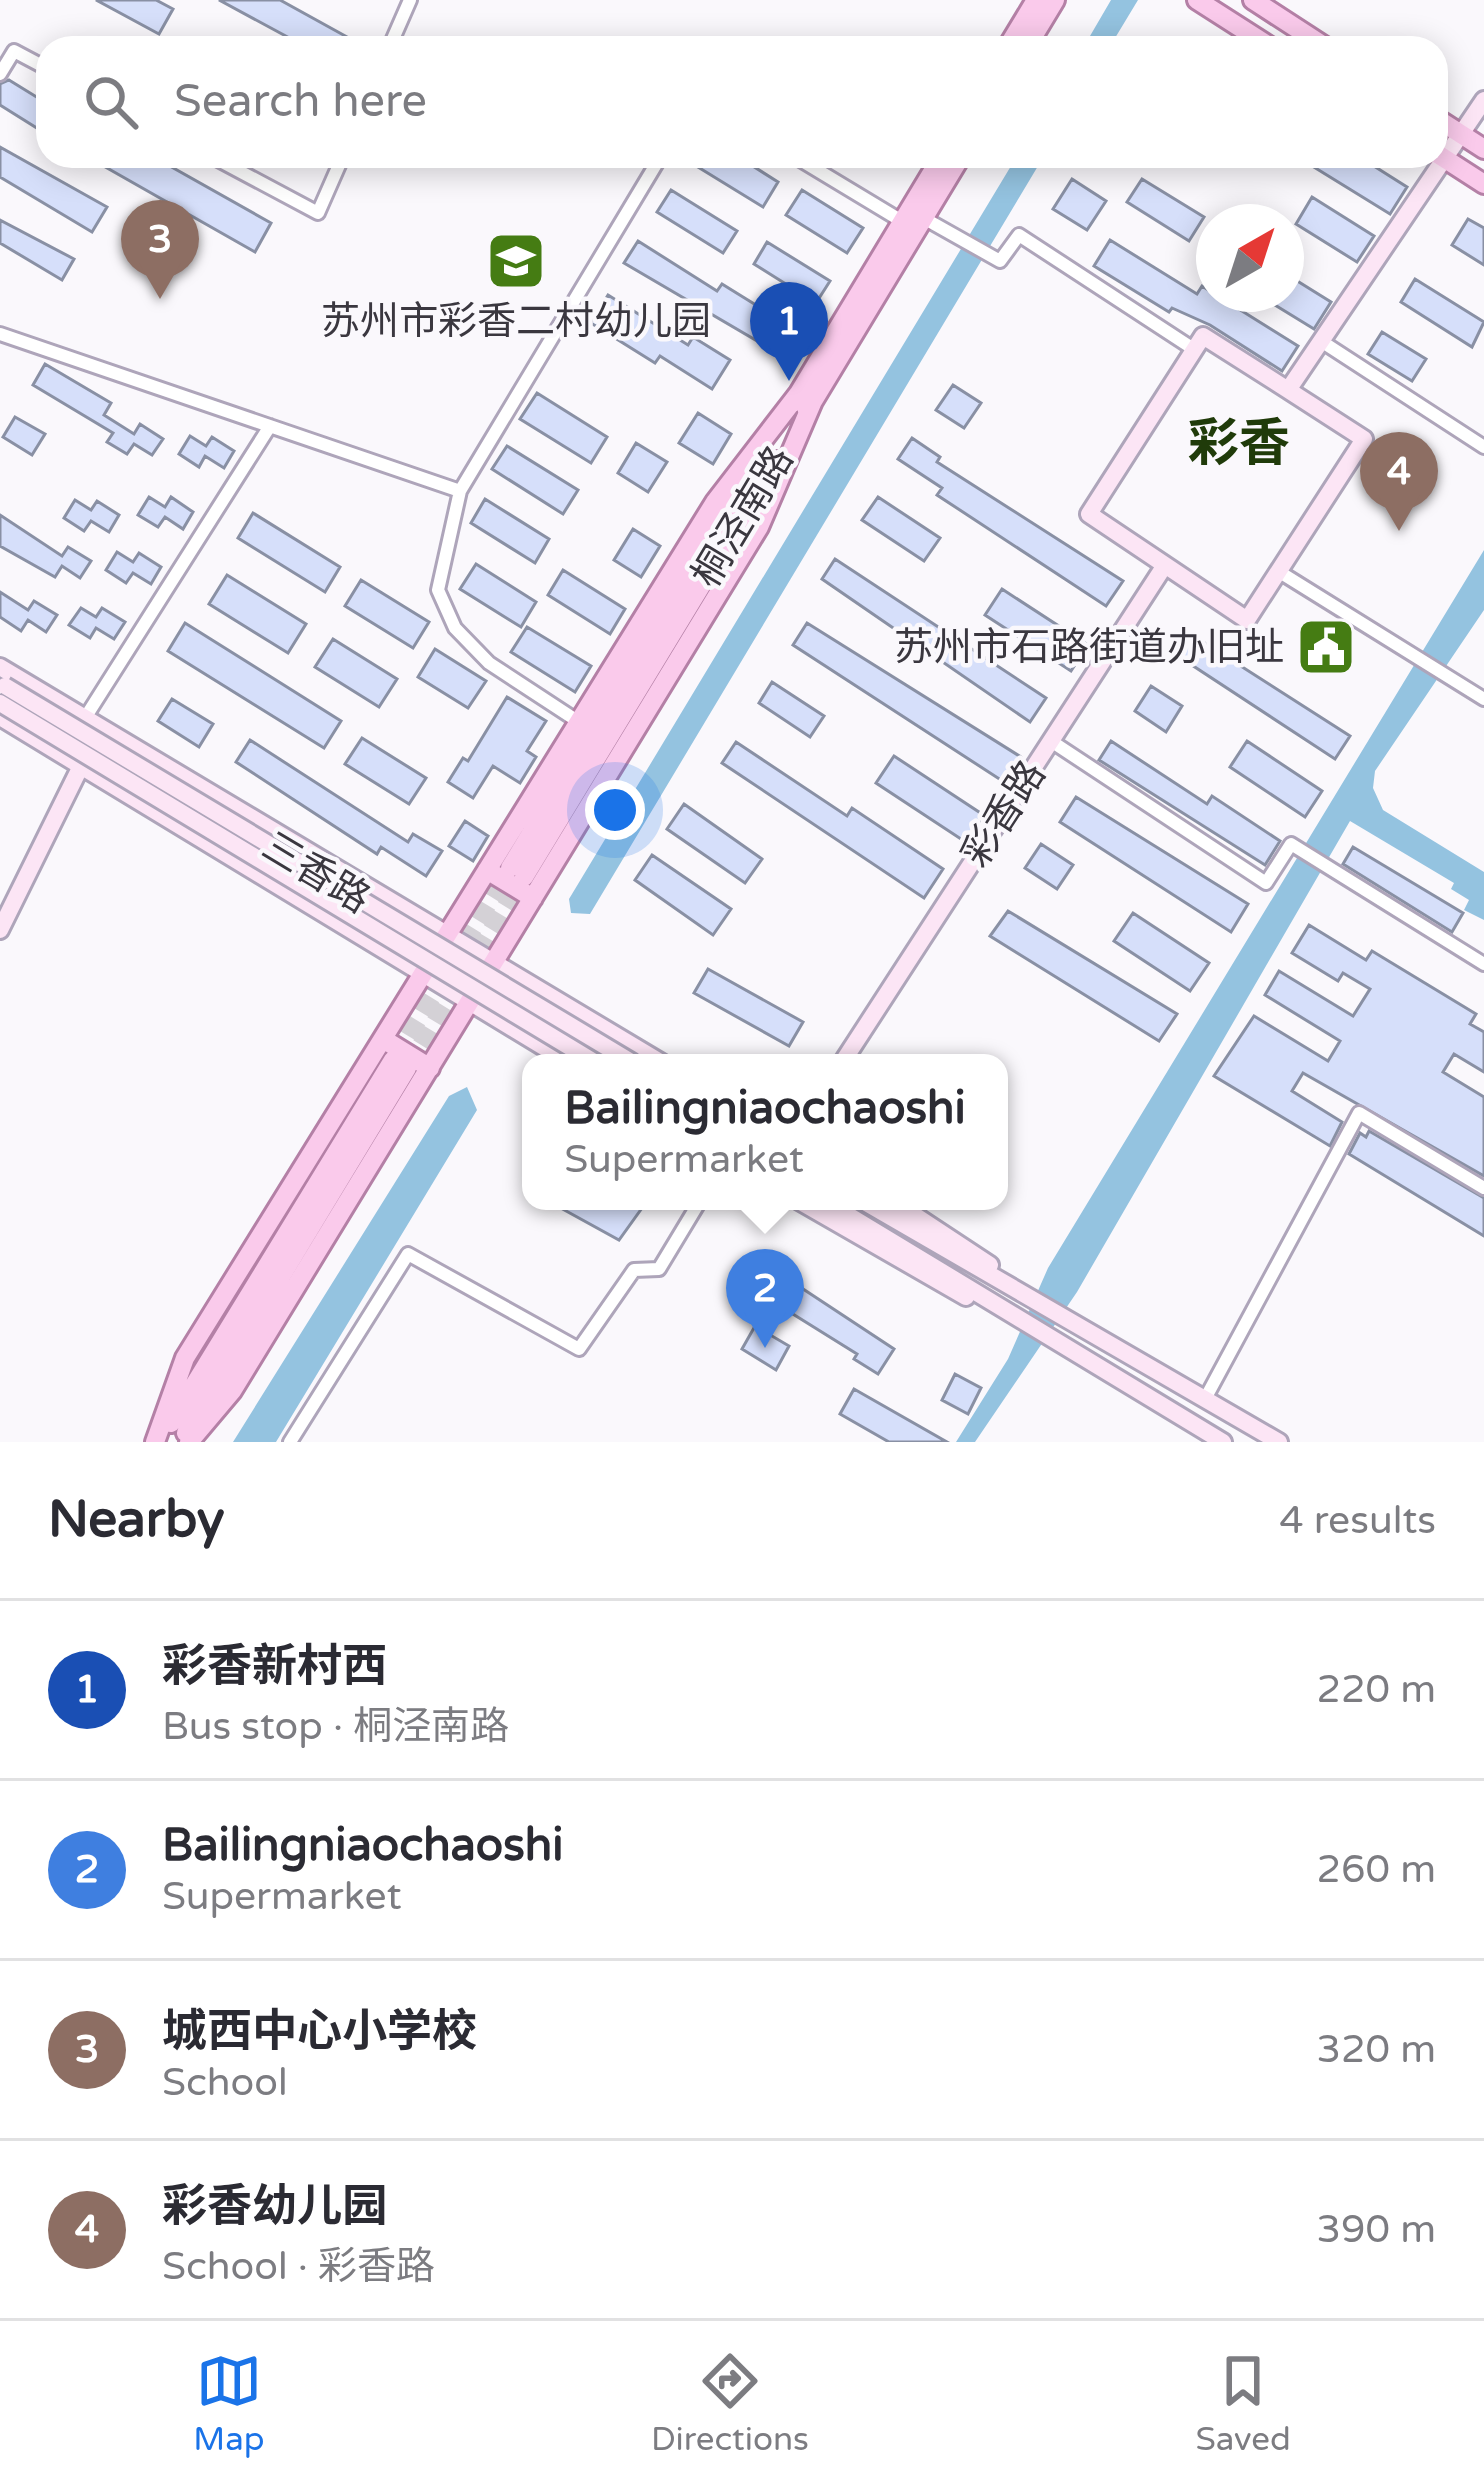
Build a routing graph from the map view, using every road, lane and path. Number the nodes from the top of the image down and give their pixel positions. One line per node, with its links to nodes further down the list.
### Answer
1 (410, 0): 6 (street)
2 (1036, 0): 7 (main road)
3 (1055, 0): 8 (main road)
4 (1197, 0): 9 (main road)
5 (1253, 0): 10 (main road)
6 (394, 36)
7 (1014, 36)
8 (1033, 36)
9 (1254, 36)
10 (1308, 36)
11 (36, 63): 12 (street)
12 (0, 74)
13 (1484, 100): 15 (main road)
14 (1448, 126): 15 (main road)
15 (1461, 135): 16 (main road); 17 (main road)
16 (1448, 149)
17 (1484, 149)
18 (1448, 161): 26 (main road)
19 (234, 168): 20 (street)
20 (338, 168)
21 (654, 168): 35 (street)
22 (816, 168): 27 (street)
23 (937, 168): 27 (main road, 桐泾南路)
24 (952, 168): 27 (main road, 桐泾南路)
25 (1433, 168): 29 (main road)
26 (1484, 184)
27 (913, 220): 30 (street); 32 (main road, 桐泾南路)
28 (0, 334): 33 (street)
29 (1322, 341): 31 (main road); 34 (street)
30 (1195, 350): 31 (main road); 36 (main road)
31 (1288, 390): 37 (main road)
32 (806, 397): 43 (main road); 47 (main road, 桐泾南路); 48 (main road)
33 (270, 426): 35 (street); 42 (street)
34 (1484, 446)
35 (460, 490): 43 (street)
36 (1165, 565): 37 (main road); 44 (main road, 彩香路)
37 (1279, 572): 40 (street)
38 (0, 667): 42 (main road)
39 (2, 691): 57 (main road, 三香路, bridge); 58 (main road, 三香路, bridge)
40 (1484, 699)
41 (0, 717): 45 (main road)
42 (85, 718): 50 (main road)
43 (578, 722): 46 (main road)
44 (1051, 741): 52 (street); 60 (main road, 彩香路)
45 (81, 766): 49 (main road); 53 (main road)
46 (487, 870): 48 (main road); 50 (main road)
47 (517, 873)
48 (533, 898): 51 (main road)
49 (0, 930)
50 (447, 935): 51 (main road); 53 (main road)
51 (494, 962): 54 (main road); 59 (main road)
52 (1484, 964)
53 (423, 974): 54 (main road); 55 (main road)
54 (470, 1002): 56 (main road); 61 (main road)
55 (383, 1039): 61 (main road); 71 (main road)
56 (555, 1054)
57 (582, 1054)
58 (618, 1054)
59 (647, 1054)
60 (848, 1054)
61 (430, 1068): 72 (main road)
62 (1484, 1188): 70 (street)
63 (695, 1210): 73 (street)
64 (814, 1210): 69 (main road)
65 (840, 1210): 69 (main road)
66 (878, 1210): 68 (main road)
67 (908, 1210): 68 (main road)
68 (1030, 1296): 70 (main road)
69 (1012, 1318): 74 (main road)
70 (1205, 1399): 75 (main road)
71 (157, 1442): 72 (main road)
72 (184, 1442)
73 (290, 1442)
74 (1223, 1442)
75 (1280, 1442)

